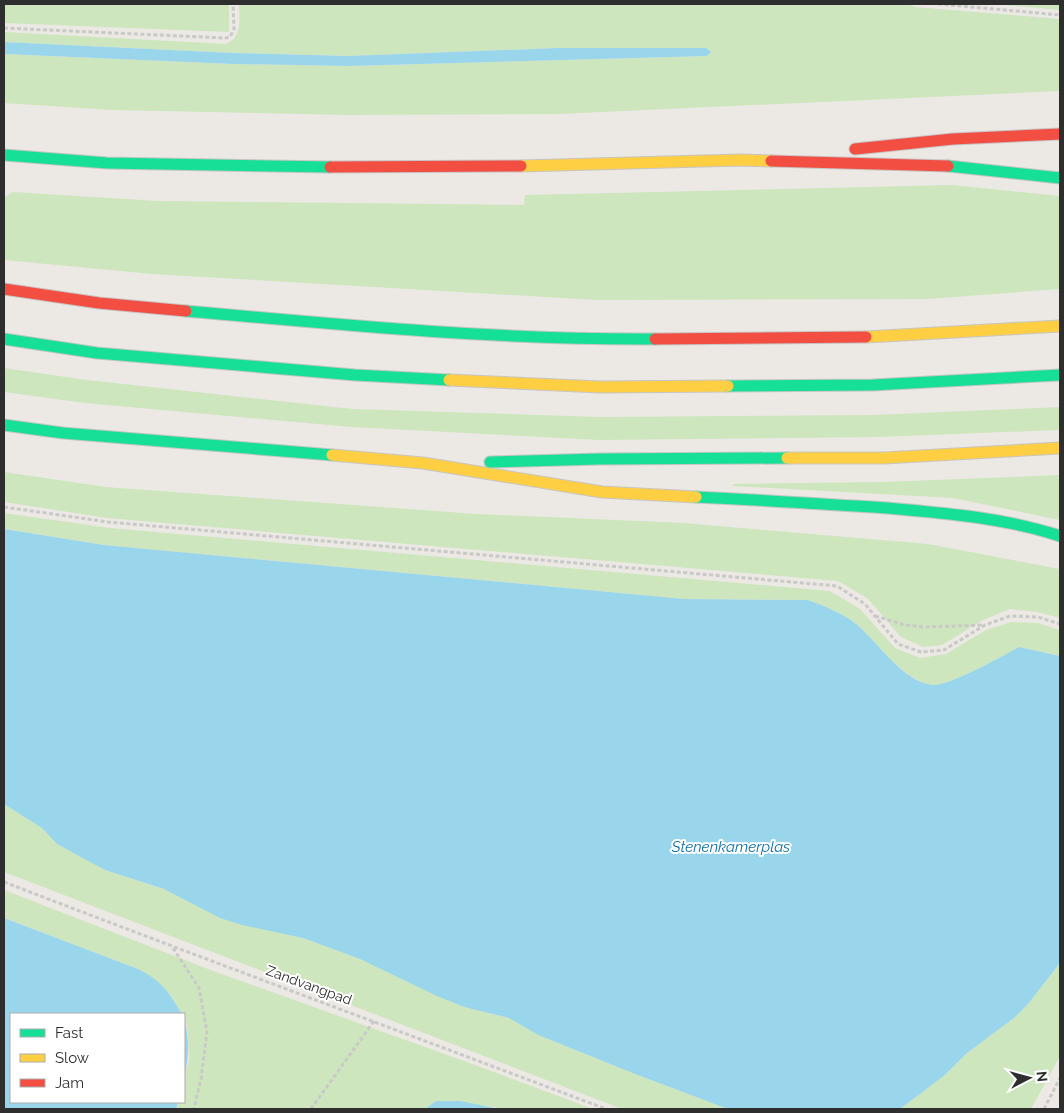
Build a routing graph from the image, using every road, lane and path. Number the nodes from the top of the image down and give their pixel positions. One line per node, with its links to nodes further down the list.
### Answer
1 (233, 4): 4 (path)
2 (938, 4): 3 (path)
3 (1060, 15)
4 (4, 28)
5 (1060, 134): 6 (highway)
6 (847, 150)
7 (827, 151): 9 (highway)
8 (4, 155): 9 (highway)
9 (740, 160): 10 (highway)
10 (1060, 178)
11 (4, 290): 12 (highway)
12 (1060, 326)
13 (4, 339): 14 (highway)
14 (1060, 375)
15 (4, 425): 17 (highway)
16 (1060, 448): 17 (highway)
17 (424, 464): 19 (highway)
18 (4, 507): 20 (path)
19 (1060, 536)
20 (874, 616): 22 (path); 22 (path)
21 (1060, 624): 22 (path)
22 (986, 625)
23 (4, 882): 24 (path, Zandvangpad)
24 (173, 948): 25 (path, Zandvangpad); 27 (path)
25 (374, 1021): 28 (path); 29 (path, Zandvangpad)
26 (1060, 1078): 30 (path)
27 (194, 1109)
28 (311, 1109)
29 (606, 1109)
30 (1044, 1109)

